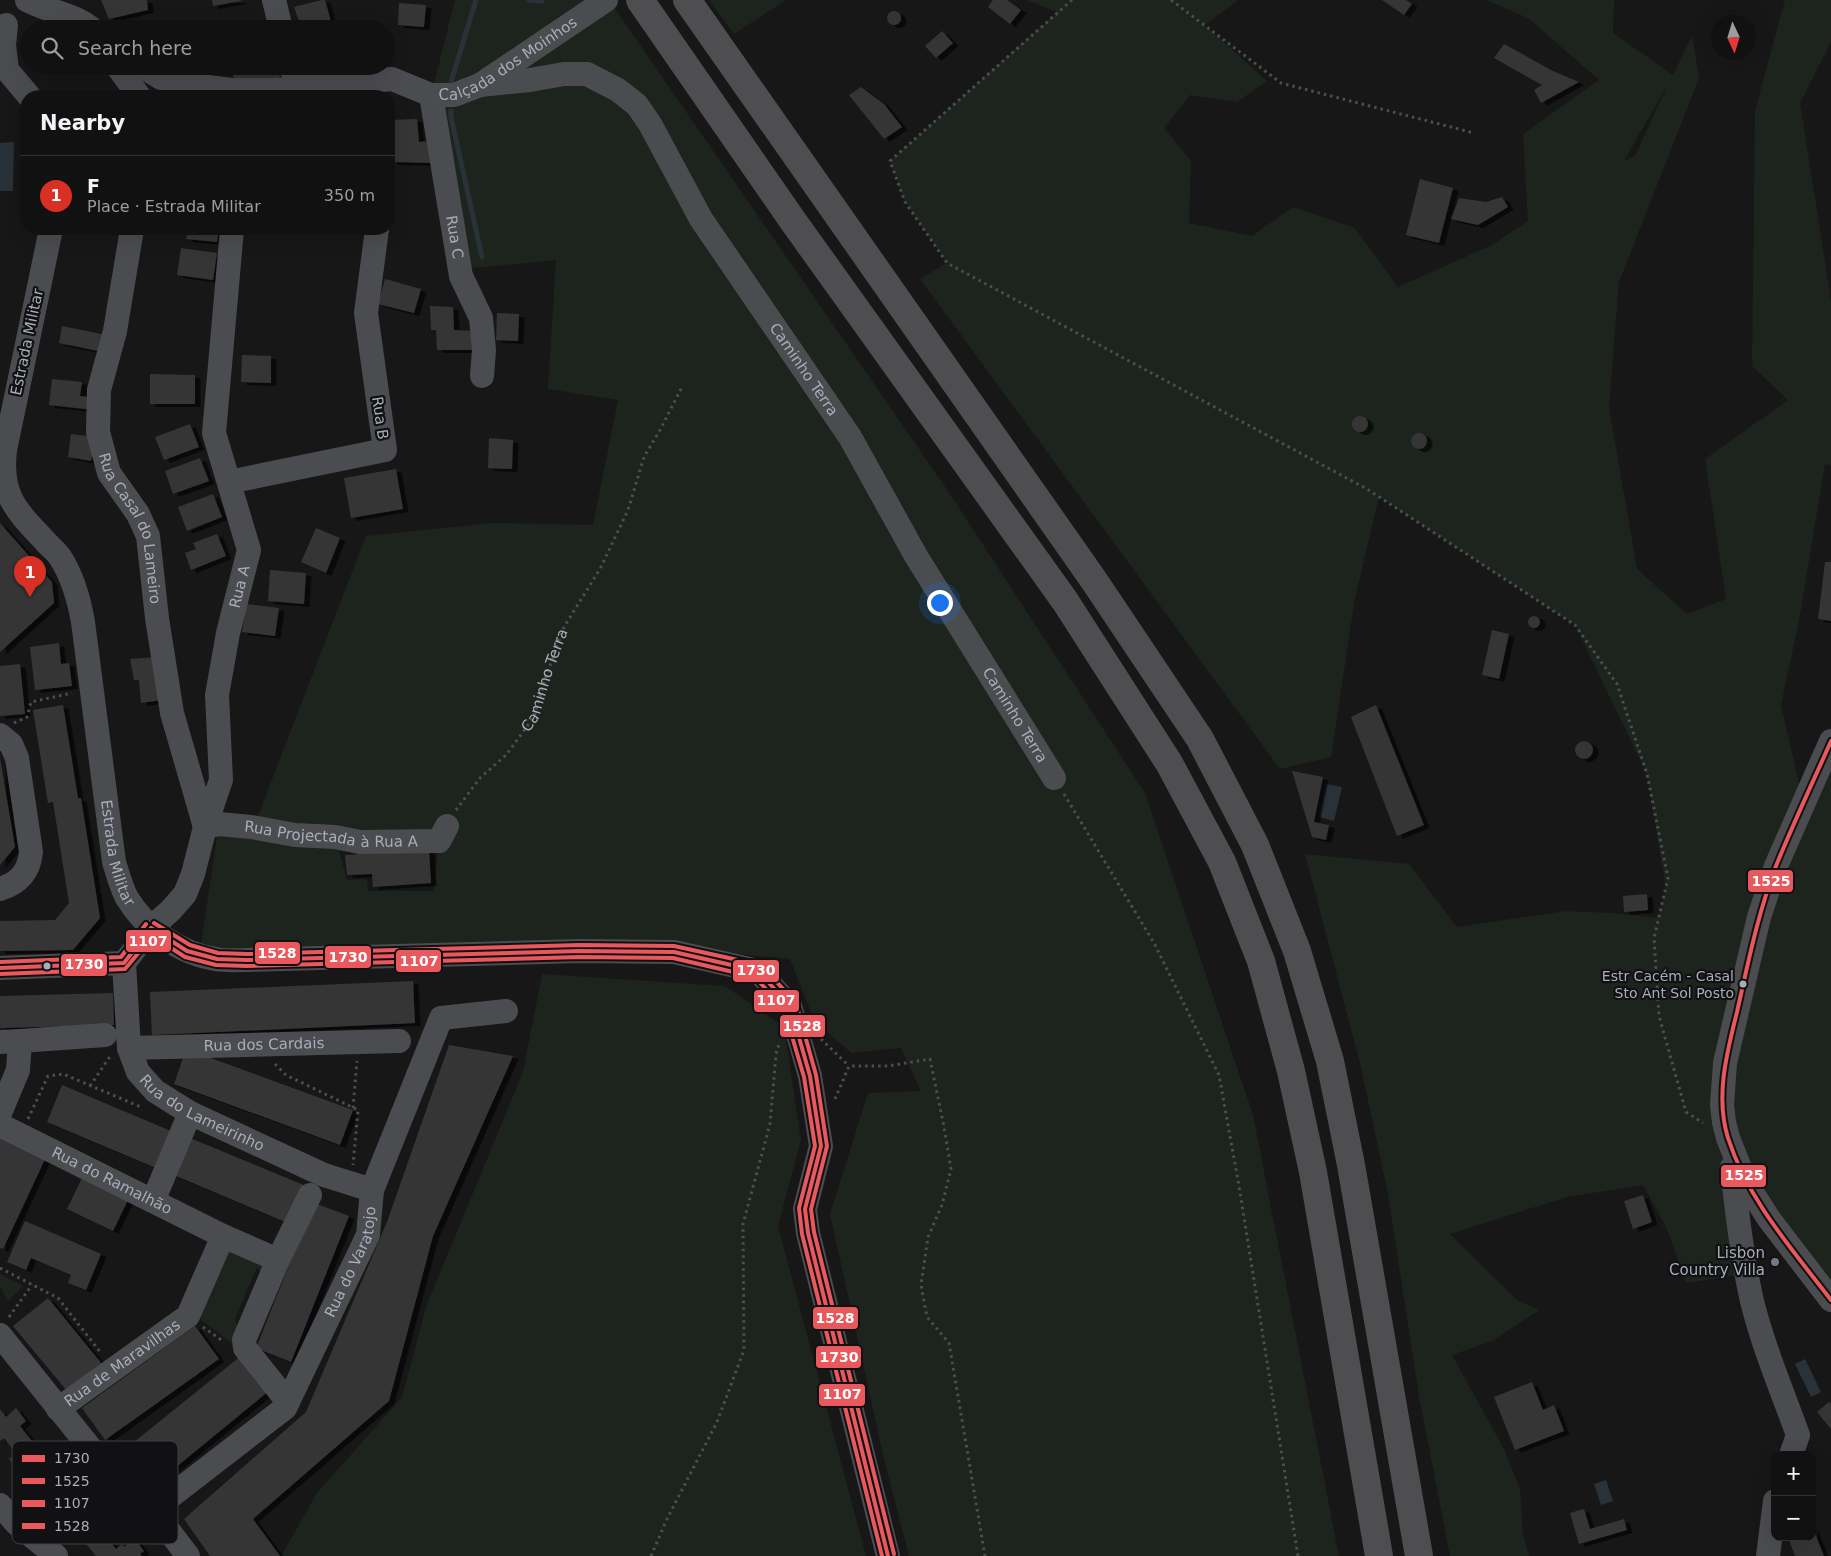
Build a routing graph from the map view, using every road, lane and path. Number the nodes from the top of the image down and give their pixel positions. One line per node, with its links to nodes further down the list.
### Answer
1 (274, 0): 9 (street)
2 (606, 0): 14 (street, Calçada dos Moinhos)
3 (687, 0): 83 (highway)
4 (1072, 0): 53 (path)
5 (1171, 0): 21 (path)
6 (646, 8): 82 (highway)
7 (13, 14): 8 (street); 10 (street)
8 (81, 19)
9 (279, 20)
10 (4, 67): 16 (street)
11 (124, 75): 17 (street)
12 (156, 75): 18 (street, Calçada dos Moinhos)
13 (294, 77): 15 (street, Calçada dos Moinhos); 19 (street, Calçada dos Moinhos)
14 (480, 85): 20 (street, Calçada dos Moinhos); 32 (street, Caminho Terra)
15 (365, 89): 20 (street, Calçada dos Moinhos)
16 (24, 90)
17 (135, 90)
18 (217, 90)
19 (244, 90)
20 (431, 95): 26 (street, Rua C)
21 (1474, 133)
22 (50, 235): 36 (street, Estrada Militar)
23 (131, 235): 34 (street, Rua Casal do Lameiro)
24 (231, 235): 28 (street, Rua A)
25 (376, 235): 28 (street, Rua B)
26 (482, 376)
27 (683, 385): 33 (path, Caminho Terra)
28 (229, 482): 34 (street, Rua A)
29 (70, 692): 30 (path)
30 (4, 730): 35 (street)
31 (1831, 741): 53 (street)
32 (1054, 778): 81 (path)
33 (447, 826): 34 (street, Rua Projectada à Rua A)
34 (205, 827): 36 (street, Rua A)
35 (0, 889)
36 (151, 928): 37 (street, Rua A); 39 (street, Estrada Militar)
37 (124, 963): 38 (street); 44 (street, Rua do Lameirinho)
38 (0, 968)
39 (790, 1006): 51 (street, Estrada Militar); 78 (path)
40 (506, 1011): 54 (street, Rua do Varatojo)
41 (106, 1035): 42 (street)
42 (10, 1041): 49 (street)
43 (399, 1041): 44 (street, Rua dos Cardais)
44 (129, 1048): 50 (street, Rua do Lameirinho)
45 (357, 1060): 48 (path)
46 (274, 1063): 48 (path)
47 (142, 1107): 52 (path)
48 (353, 1108): 54 (path)
49 (0, 1113)
50 (190, 1113): 54 (street, Rua do Lameirinho); 56 (street)
51 (816, 1115): 79 (street, Estrada Militar); 80 (path)
52 (10, 1130): 56 (street, Rua do Ramalhão)
53 (1728, 1138): 61 (street); 69 (street)
54 (362, 1186): 66 (street, Rua do Varatojo)
55 (310, 1195): 58 (street)
56 (153, 1201): 57 (street, Rua do Ramalhão)
57 (223, 1236): 58 (street, Rua do Ramalhão); 62 (street, Rua de Maravilhas)
58 (278, 1260): 66 (street)
59 (0, 1268): 60 (path)
60 (32, 1285): 63 (path); 65 (path)
61 (1831, 1300)
62 (188, 1316): 64 (path); 65 (street, Rua de Maravilhas)
63 (3, 1329): 67 (street)
64 (227, 1344)
65 (106, 1373): 67 (street, Rua de Maravilhas)
66 (288, 1402): 70 (street, Rua do Varatojo)
67 (58, 1409): 68 (street)
68 (84, 1441)
69 (1792, 1451)
70 (178, 1491)
71 (0, 1505): 72 (street)
72 (12, 1518)
73 (1771, 1532): 84 (street)
74 (178, 1543): 77 (street)
75 (41, 1544): 76 (street)
76 (56, 1556)
77 (188, 1556)
78 (651, 1556)
79 (888, 1556)
80 (985, 1556)
81 (1298, 1556)
82 (1379, 1556)
83 (1419, 1556)
84 (1768, 1556)

